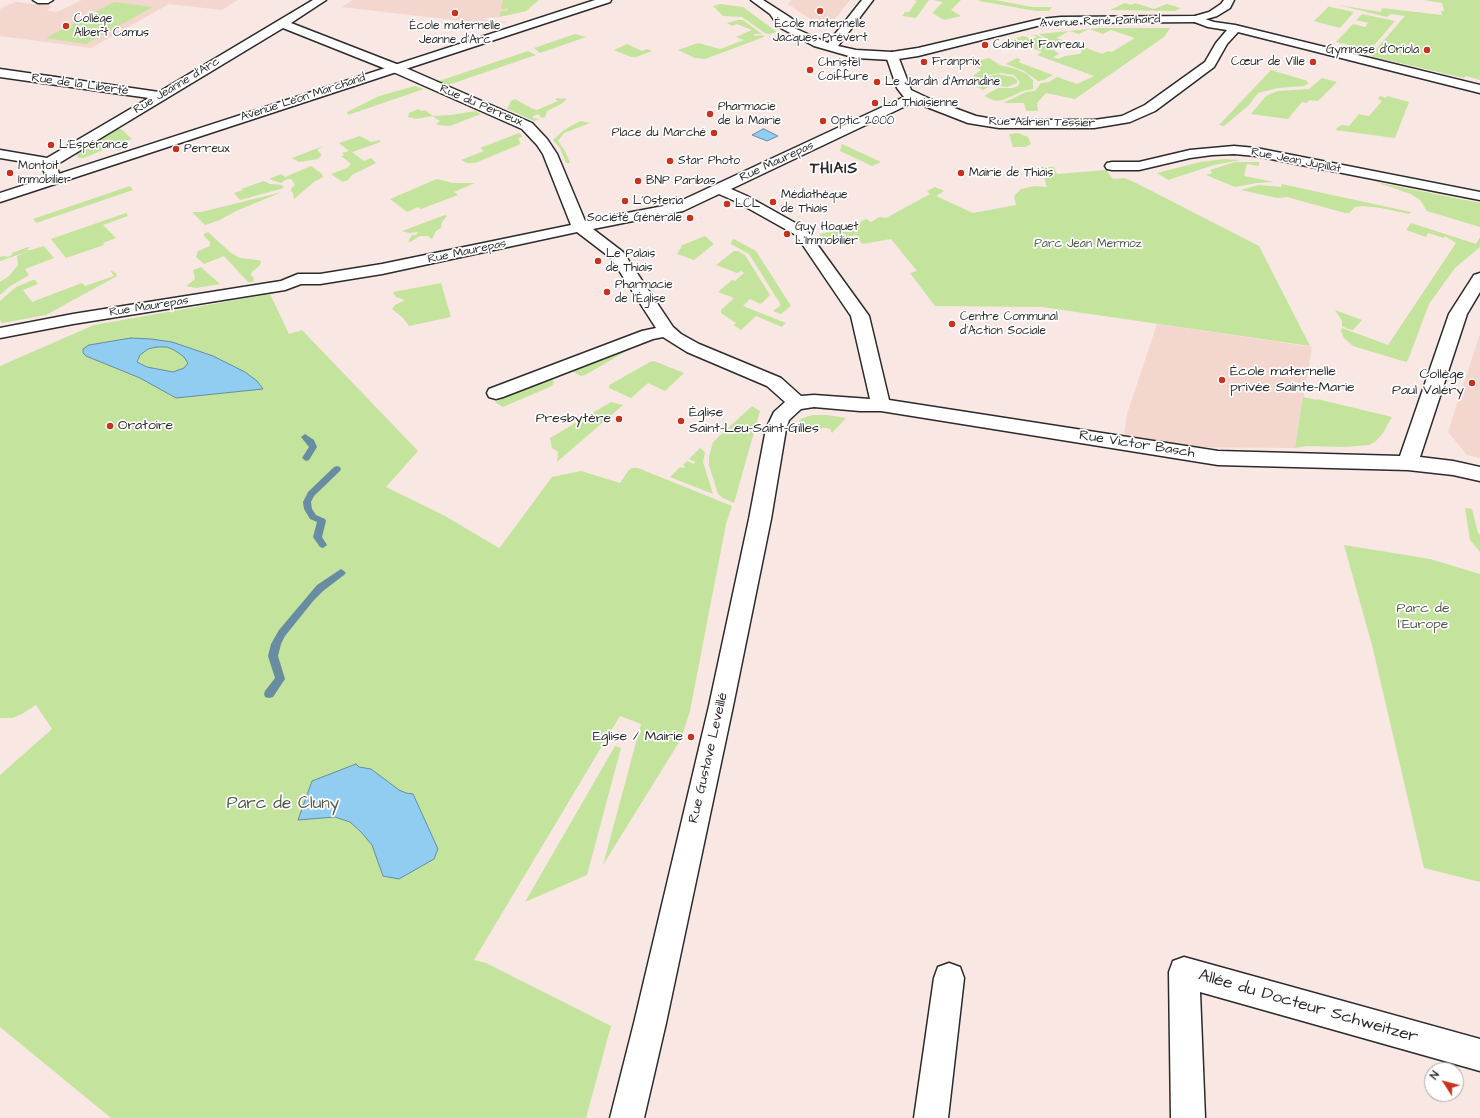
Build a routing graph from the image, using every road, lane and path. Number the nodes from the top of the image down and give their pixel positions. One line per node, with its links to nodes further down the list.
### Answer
1 (38, 0): 2 (street)
2 (48, 0)
3 (321, 0): 10 (street, Rue Jeanne d'Arc)
4 (606, 0): 15 (street, Avenue Léon Marchand)
5 (756, 0): 13 (street)
6 (868, 0): 13 (street)
7 (1230, 0): 8 (street, Avenue René Panhard)
8 (1213, 14): 9 (street, Avenue René Panhard); 11 (street)
9 (1196, 19): 11 (street); 12 (street, Avenue René Panhard)
10 (281, 24): 15 (street, Rue du Perreux); 18 (street, Rue Jeanne d'Arc)
11 (1235, 28): 17 (street); 19 (street, Rue Adrien Tessier)
12 (965, 39): 13 (street, Avenue René Panhard); 14 (street, Avenue René Panhard)
13 (833, 44): 14 (street, Avenue René Panhard)
14 (892, 56): 19 (street, Rue Adrien Tessier)
15 (395, 68): 23 (street, Avenue Léon Marchand); 27 (street, Rue du Perreux)
16 (0, 73): 18 (street, Rue de la Liberté)
17 (1480, 89)
18 (161, 96): 21 (street, Rue Jeanne d'Arc)
19 (913, 96): 24 (street, Rue Maurepas)
20 (0, 154): 21 (street)
21 (48, 164): 23 (street)
22 (1112, 166): 25 (street, Rue Jean Jupillat)
23 (54, 179): 26 (street, Avenue Léon Marchand)
24 (718, 189): 27 (street, Rue Maurepas); 33 (street)
25 (1480, 196)
26 (0, 198)
27 (580, 227): 29 (street); 30 (street, Rue Maurepas)
28 (1480, 278): 34 (street)
29 (667, 331): 31 (street); 32 (street)
30 (0, 333)
31 (496, 393)
32 (796, 403): 33 (street, Rue Victor Basch); 38 (street, Rue Gustave Leveillé)
33 (881, 405): 34 (street, Rue Victor Basch)
34 (1408, 462): 35 (street, Rue Victor Basch)
35 (1480, 474)
36 (949, 978): 39 (street)
37 (1480, 1055): 40 (street, Allée du Docteur Schweitzer)
38 (627, 1118)
39 (932, 1118)
40 (1188, 1118)

